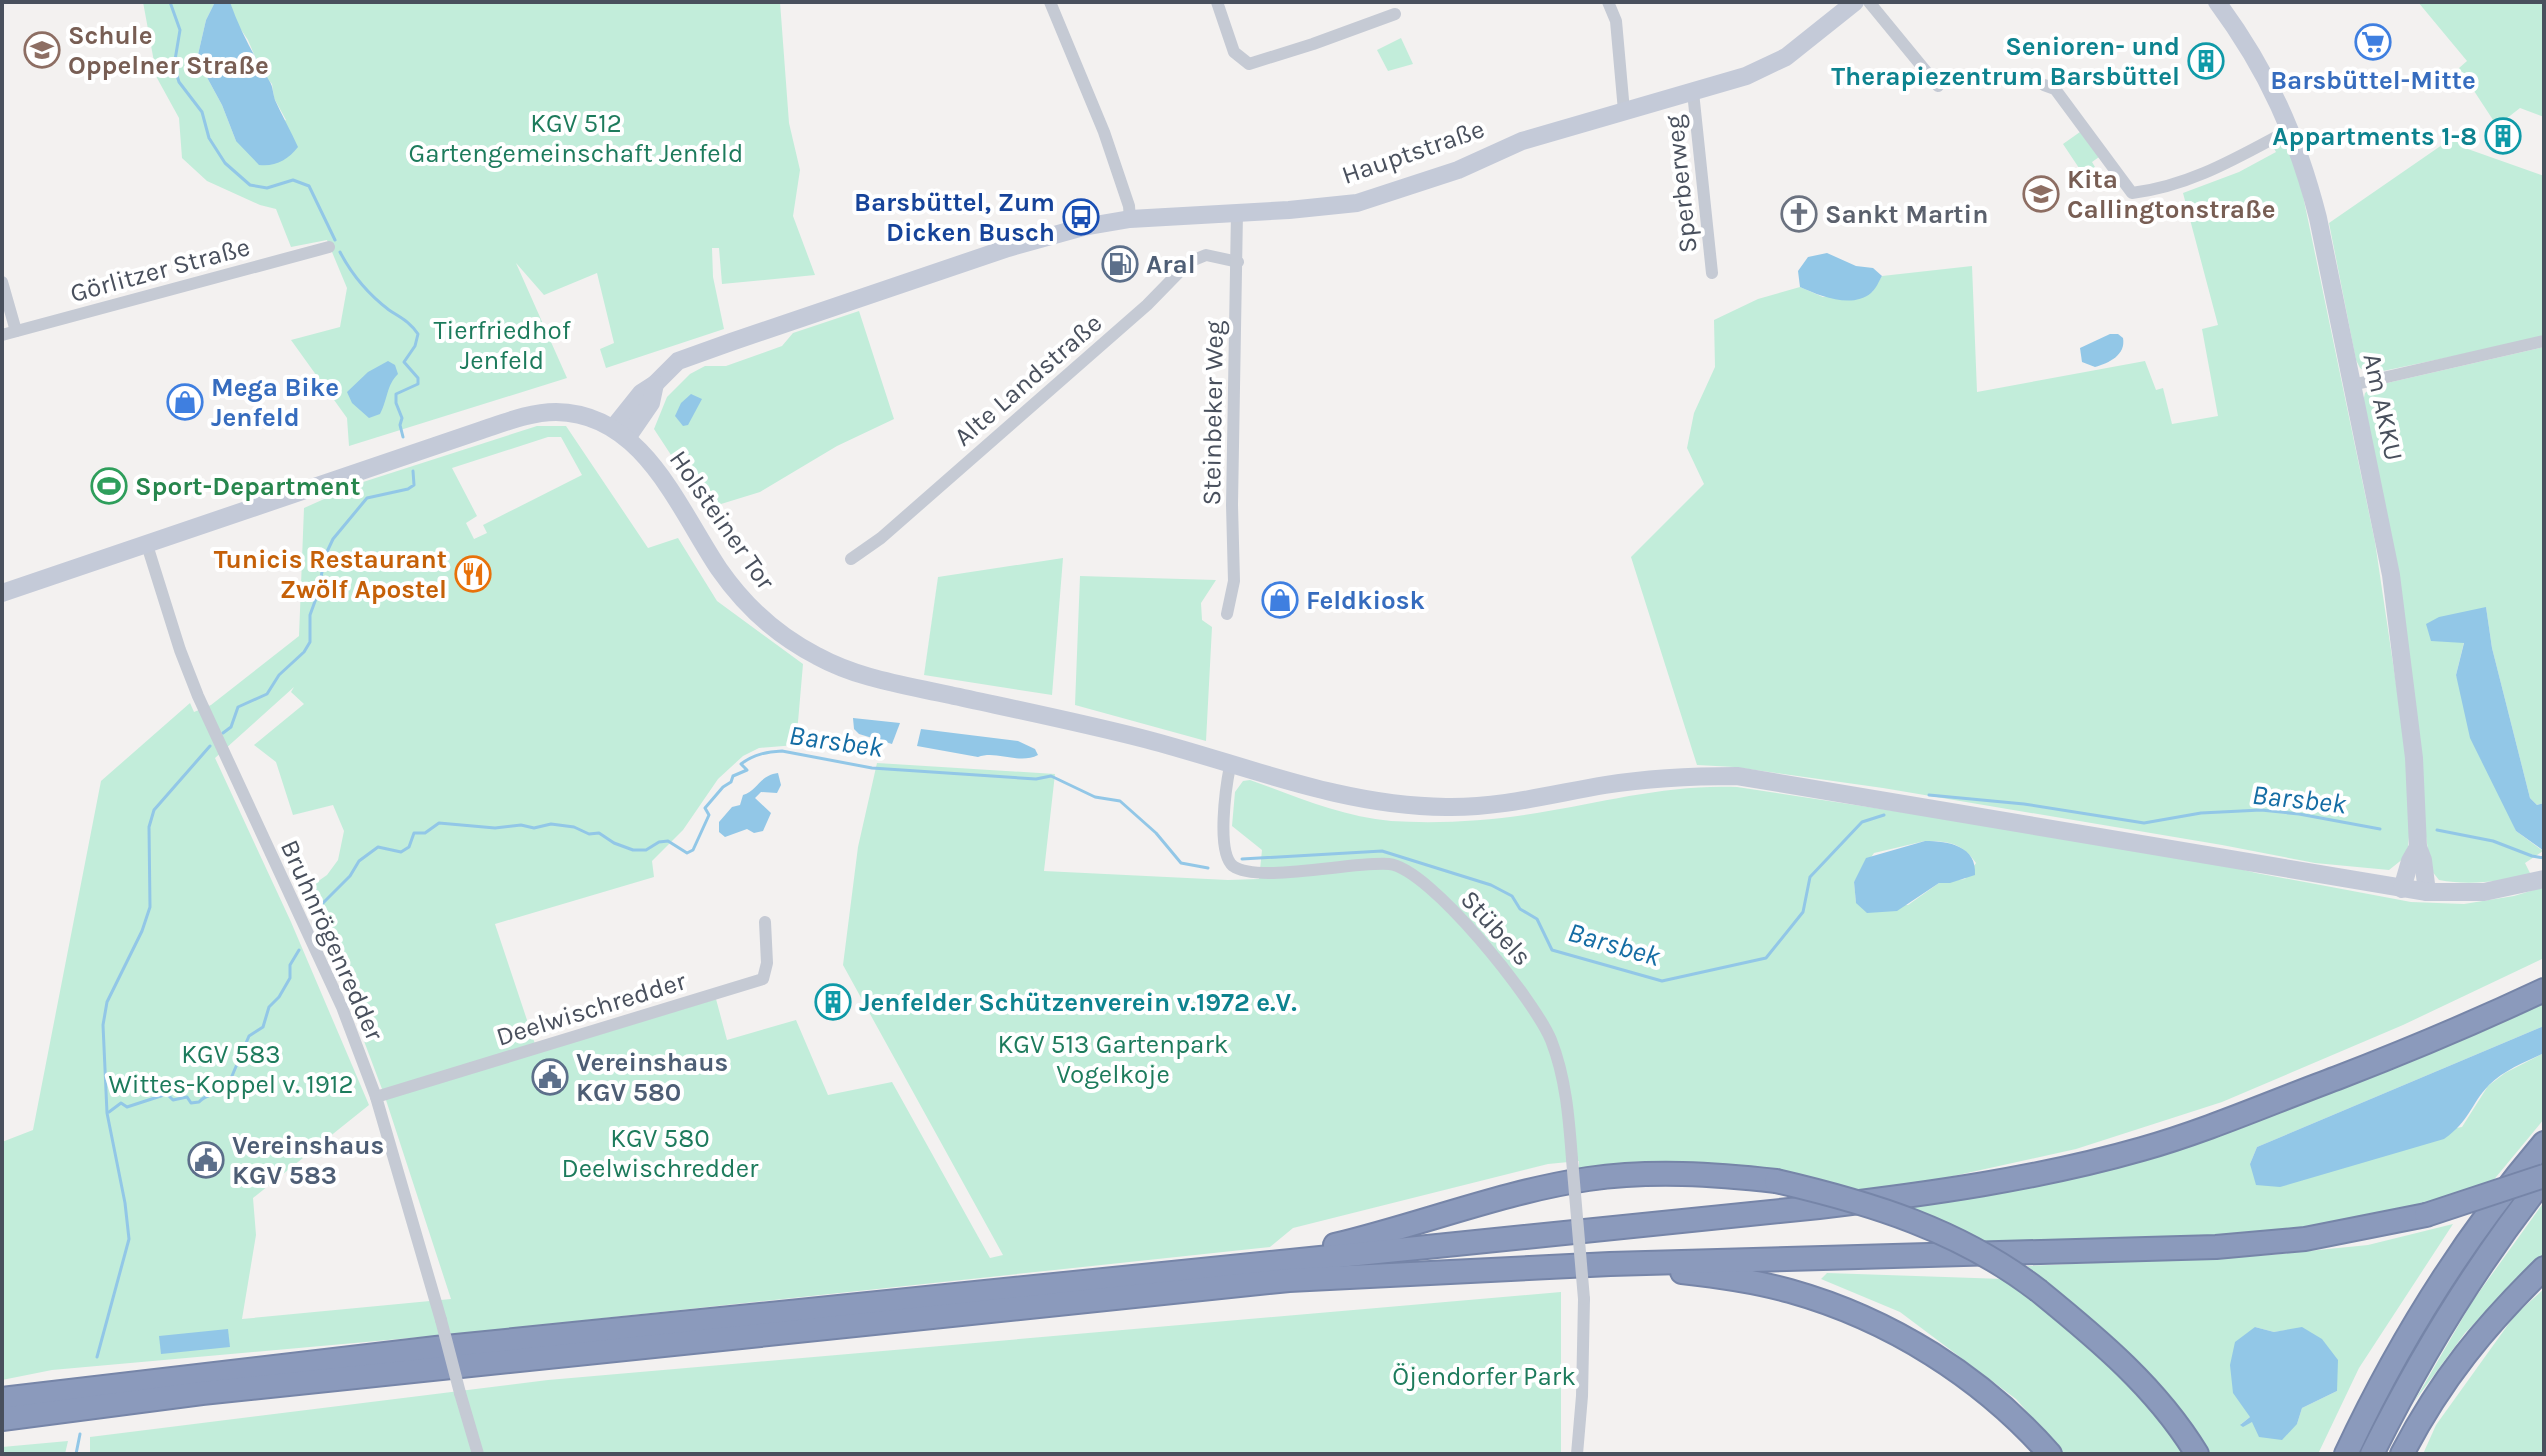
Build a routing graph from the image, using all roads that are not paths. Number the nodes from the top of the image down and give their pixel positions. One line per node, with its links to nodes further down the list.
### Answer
1 (1050, 2): 14 (street)
2 (1217, 2): 7 (street)
3 (1608, 2): 11 (street)
4 (1855, 2): 10 (main road, Hauptstraße)
5 (1869, 2): 9 (street)
6 (2217, 2): 12 (main road, Am AKKU)
7 (1395, 14)
8 (2044, 85): 12 (street)
9 (1938, 86)
10 (1693, 92): 11 (main road, Hauptstraße); 17 (street, Sperberweg)
11 (1624, 111): 13 (main road, Hauptstraße)
12 (2291, 129): 22 (main road, Am AKKU)
13 (1237, 212): 14 (main road, Hauptstraße); 16 (street, Steinbeker Weg)
14 (1130, 219): 23 (main road, Hauptstraße)
15 (329, 247): 19 (street, Görlitzer Straße)
16 (1238, 262): 25 (street, Alte Landstraße); 27 (street, Steinbeker Weg)
17 (1712, 273)
18 (2, 282): 19 (street)
19 (16, 331): 20 (street, Görlitzer Straße)
20 (2, 335)
21 (2544, 341): 22 (street)
22 (2352, 385): 29 (main road, Am AKKU)
23 (620, 433): 24 (main road); 28 (main road, Holsteiner Tor)
24 (147, 545): 26 (main road); 37 (street, Bruhnrögenredder)
25 (851, 559)
26 (2, 593)
27 (1227, 614)
28 (1230, 766): 31 (main road, Holsteiner Tor); 46 (street, Stübels, bridge)
29 (2418, 847): 31 (main road, Am AKKU); 32 (main road, Am AKKU)
30 (2544, 879): 32 (main road, Holsteiner Tor)
31 (2402, 889): 32 (main road, Holsteiner Tor)
32 (2427, 892)
33 (765, 922): 37 (street, Deelwischredder)
34 (2544, 973): 36 (highway)
35 (2544, 990): 36 (highway)
36 (2337, 1078): 42 (highway)
37 (376, 1097): 45 (street, Bruhnrögenredder, bridge)
38 (2544, 1143): 49 (highway)
39 (2544, 1178): 40 (highway, bridge); 50 (highway)
40 (1610, 1264): 44 (highway); 47 (highway)
41 (2544, 1268): 51 (highway)
42 (1220, 1269): 43 (highway); 48 (highway, bridge)
43 (2, 1399)
44 (2, 1419)
45 (478, 1454)
46 (1577, 1454)
47 (2050, 1454)
48 (2197, 1454)
49 (2346, 1454)
50 (2372, 1454)
51 (2402, 1454)

